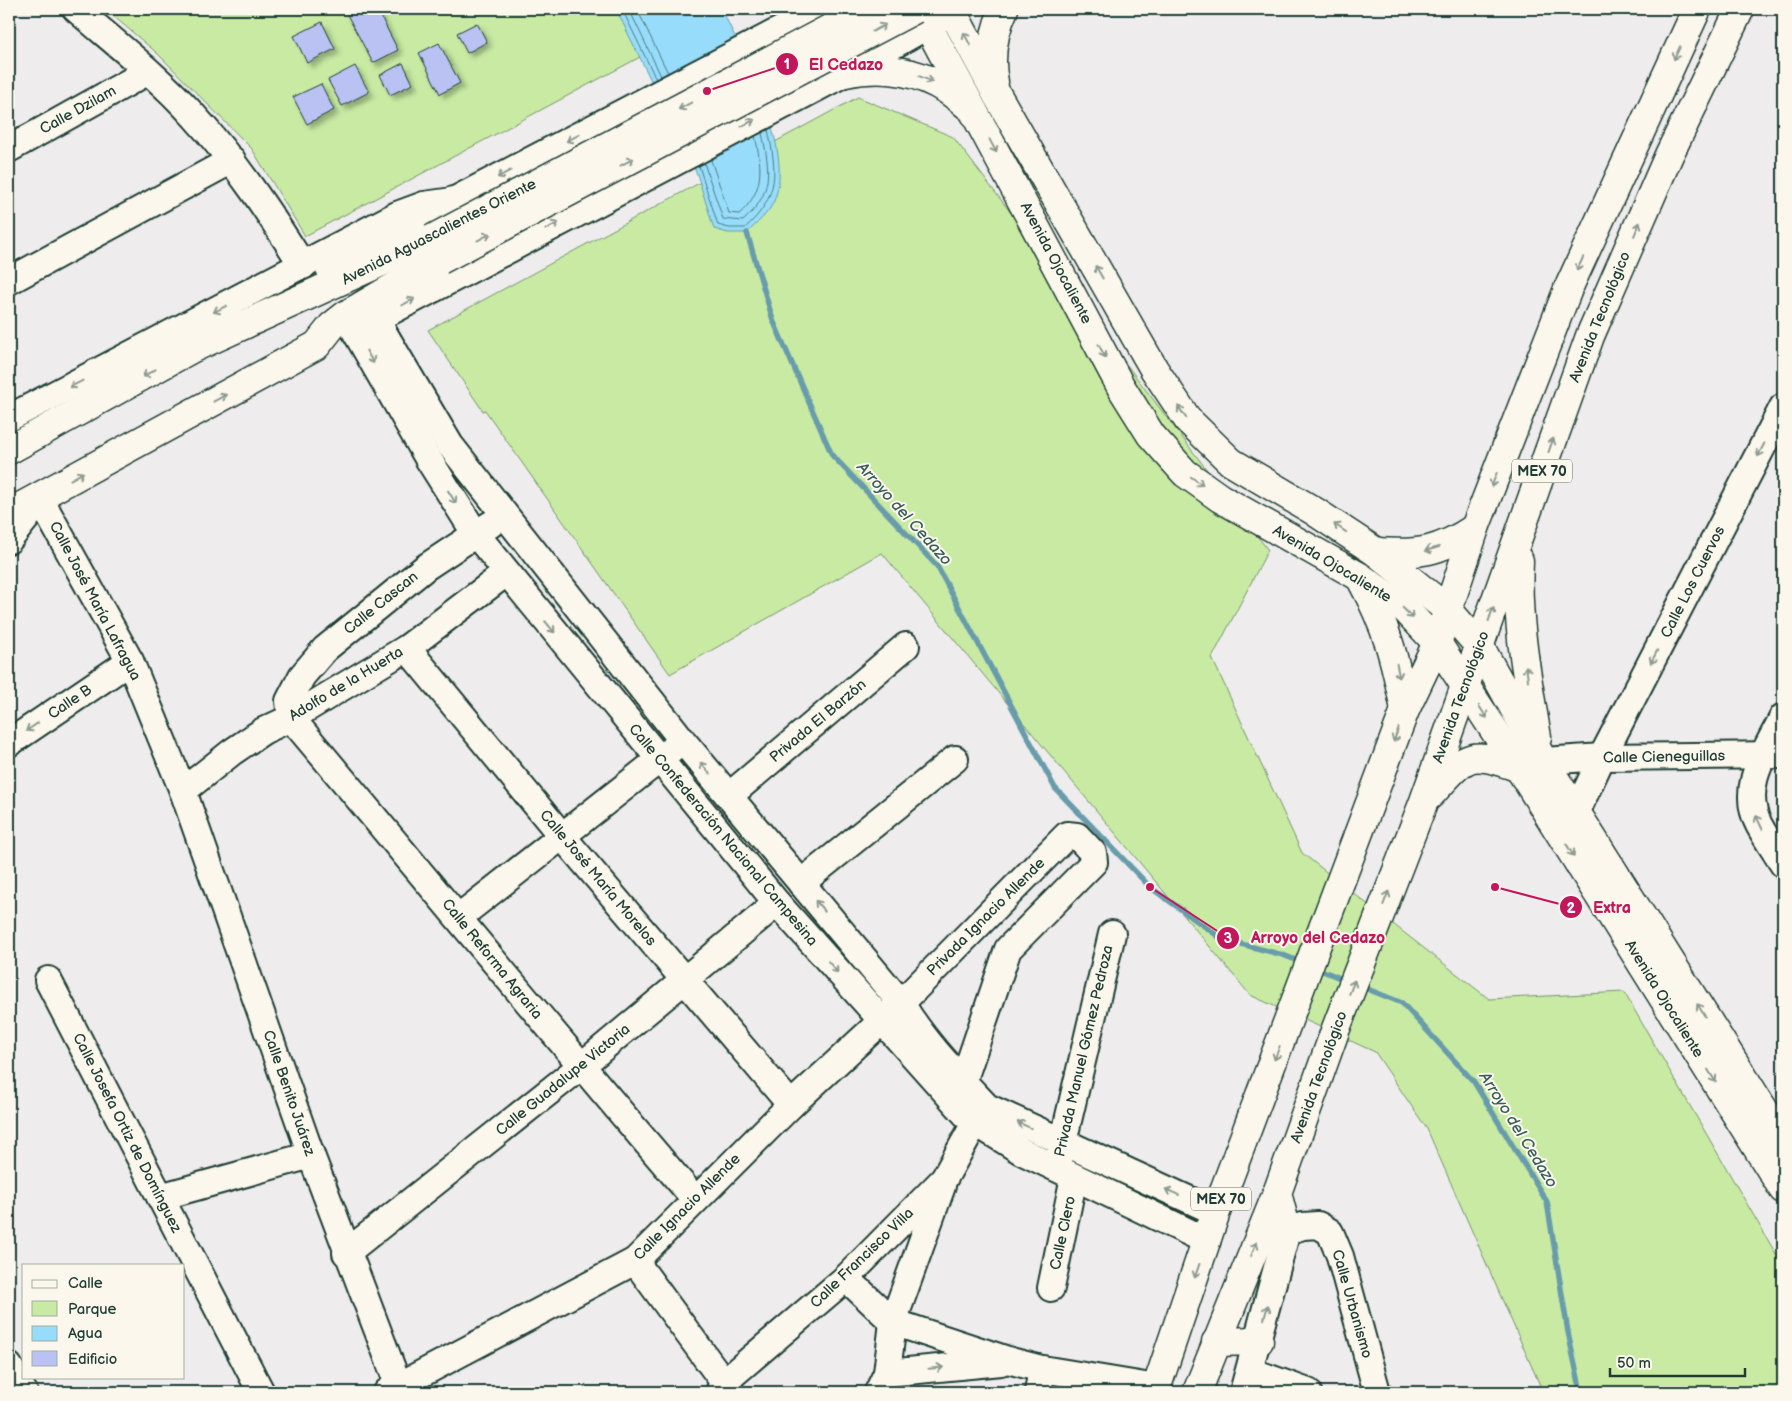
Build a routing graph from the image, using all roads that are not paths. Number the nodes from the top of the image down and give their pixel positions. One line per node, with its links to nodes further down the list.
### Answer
1 (76, 9): 9 (street)
2 (867, 9): 16 (main road, Avenida Aguascalientes Oriente, one-way to 16, bridge)
3 (1004, 9): 11 (main road)
4 (1697, 9): 28 (main road, MEX 70, one-way to 28)
5 (1740, 9): 27 (main road, Avenida Tecnológico / MEX 70, one-way to 5)
6 (954, 10): 8 (street, Avenida Aguascalientes Oriente); 11 (main road, Avenida Ojocaliente, one-way to 6)
7 (810, 14): 10 (street); 15 (street, Avenida Aguascalientes Oriente, one-way to 15)
8 (920, 14): 10 (street, Avenida Aguascalientes Oriente); 12 (main road, Avenida Ojocaliente); 16 (main road, Avenida Aguascalientes Oriente, one-way to 8, bridge)
9 (147, 72): 13 (street, Calle Dzilam); 14 (street)
10 (836, 77): 12 (main road, one-way to 12); 19 (street, Avenida Aguascalientes Oriente, one-way to 10)
11 (997, 96): 31 (main road, Avenida Ojocaliente, one-way to 11)
12 (978, 118): 33 (main road, Avenida Ojocaliente, one-way to 33)
13 (9, 149)
14 (232, 160): 17 (street); 18 (street)
15 (453, 201): 17 (street, Avenida Aguascalientes Oriente); 20 (main road)
16 (436, 249): 19 (main road, Avenida Aguascalientes Oriente); 20 (main road, Avenida Aguascalientes Oriente)
17 (303, 266): 22 (street, Avenida Aguascalientes Oriente, one-way to 22)
18 (9, 280)
19 (360, 317): 24 (main road, Avenida Aguascalientes Oriente, one-way to 19); 26 (street, Calle Confederación Nacional Campesina); 29 (street, Calle Confederación Nacional Campesina, one-way to 29)
20 (191, 349): 23 (main road, Avenida Aguascalientes Oriente, one-way to 23)
21 (1783, 407): 47 (street, Calle Los Cuervos, one-way to 47)
22 (9, 418)
23 (9, 450)
24 (37, 498): 25 (main road, Avenida Aguascalientes Oriente); 30 (street); 39 (street, Calle José María Lafragua)
25 (9, 513)
26 (506, 516): 29 (street, Calle Cascan); 44 (street, Calle Confederación Nacional Campesina)
27 (1522, 527): 37 (main road, Avenida Tecnológico / MEX 70, one-way to 27); 50 (main road, one-way to 27)
28 (1475, 528): 31 (main road, one-way to 31); 34 (main road, MEX 70)
29 (474, 533): 32 (street, Calle Confederación Nacional Campesina); 43 (street, Calle Cascan)
30 (9, 540)
31 (1376, 552): 34 (main road, Avenida Ojocaliente)
32 (506, 573): 38 (street, Adolfo de la Huerta); 48 (street, Calle Confederación Nacional Campesina, one-way to 48)
33 (1360, 577): 35 (main road, Avenida Ojocaliente, one-way to 35); 41 (main road, one-way to 41)
34 (1448, 610): 35 (main road, MEX 70); 37 (main road, Avenida Ojocaliente)
35 (1437, 643): 40 (main road, Avenida Ojocaliente); 41 (main road, MEX 70)
36 (906, 646): 52 (street, Privada El Barzón)
37 (1480, 647): 40 (main road, Avenida Tecnológico / MEX 70); 50 (main road, Avenida Ojocaliente)
38 (407, 648): 43 (street, Adolfo de la Huerta); 55 (street, Calle José María Morelos)
39 (130, 661): 45 (street, Calle B, one-way to 45); 51 (street, Calle José María Lafragua)
40 (1465, 684): 50 (main road, Avenida Ojocaliente, one-way to 50); 53 (main road, Avenida Tecnológico / MEX 70)
41 (1406, 710): 78 (main road, MEX 70, one-way to 78)
42 (1783, 717): 46 (street)
43 (291, 718): 51 (street, Adolfo de la Huerta); 59 (street, Calle Reforma Agraria)
44 (682, 741): 48 (street); 52 (street, Calle Confederación Nacional Campesina, one-way to 44)
45 (9, 743)
46 (1774, 755): 47 (street, Calle Cieneguillas); 56 (street, one-way to 46)
47 (1602, 757): 50 (street, Calle Cieneguillas); 54 (street, Calle Los Cuervos)
48 (660, 758): 55 (street); 58 (street, Calle Confederación Nacional Campesina)
49 (955, 759): 57 (street)
50 (1534, 761): 53 (main road); 54 (main road, Avenida Ojocaliente); 74 (main road, Avenida Ojocaliente, one-way to 74)
51 (183, 791): 71 (street, Calle Benito Juárez)
52 (729, 796): 57 (street, Calle Confederación Nacional Campesina)
53 (1424, 801): 75 (main road, Avenida Tecnológico / MEX 70, one-way to 53)
54 (1576, 813): 69 (main road, Avenida Ojocaliente, one-way to 54)
55 (561, 835): 59 (street); 62 (street, Calle José María Morelos)
56 (1783, 864)
57 (801, 883): 63 (street, Calle Confederación Nacional Campesina, one-way to 57)
58 (777, 903): 62 (street, Calle Guadalupe Victoria); 64 (street, Calle Confederación Nacional Campesina, one-way to 64)
59 (459, 917): 65 (street, Calle Reforma Agraria)
60 (1112, 934): 70 (street, Privada Manuel Gómez Pedroza)
61 (48, 980): 76 (street, Calle Josefa Ortiz de Domínguez)
62 (685, 980): 65 (street, Calle Guadalupe Victoria); 67 (street, Calle José María Morelos)
63 (901, 1003): 64 (street, Calle Ignacio Allende); 66 (street, Calle Confederación Nacional Campesina); 66 (street, Privada Ignacio Allende)
64 (880, 1021): 67 (street, Calle Ignacio Allende); 68 (street, Calle Confederación Nacional Campesina)
65 (580, 1067): 77 (street, Calle Reforma Agraria); 81 (street, Calle Guadalupe Victoria)
66 (963, 1082): 68 (street, Calle Confederación Nacional Campesina)
67 (791, 1105): 77 (street, Calle Ignacio Allende)
68 (981, 1115): 70 (street, Calle Confederación Nacional Campesina, one-way to 68); 72 (street, Calle Confederación Nacional Campesina); 73 (street, Calle Francisco Villa)
69 (1783, 1140)
70 (1063, 1143): 72 (street, Privada Manuel Gómez Pedroza); 78 (street, Calle Confederación Nacional Campesina, one-way to 70)
71 (310, 1155): 76 (street); 81 (street, Calle Benito Juárez)
72 (1065, 1173): 80 (street, Calle Confederación Nacional Campesina); 84 (street, Calle Clero)
73 (944, 1179): 83 (street, Calle Francisco Villa); 85 (street)
74 (1783, 1189)
75 (1277, 1193): 79 (main road); 86 (main road, Avenida Tecnológico / MEX 70, one-way to 75)
76 (160, 1197): 97 (street, Calle Josefa Ortiz de Domínguez)
77 (694, 1200): 82 (street, Calle Ignacio Allende)
78 (1216, 1212): 80 (main road, MEX 70)
79 (1287, 1231): 87 (street, one-way to 79); 100 (street, Calle Urbanismo)
80 (1207, 1241): 95 (main road, MEX 70, one-way to 95)
81 (346, 1253): 94 (street, Calle Benito Juárez)
82 (635, 1261): 93 (street); 94 (street, Calle Ignacio Allende)
83 (846, 1278): 85 (street); 93 (street, Calle Francisco Villa)
84 (1051, 1288)
85 (893, 1322): 88 (street); 92 (street)
86 (1216, 1342): 87 (main road); 98 (main road, Avenida Tecnológico / MEX 70)
87 (1258, 1342): 91 (street)
88 (1011, 1362): 90 (street); 92 (street, one-way to 88)
89 (9, 1366): 96 (street)
90 (1040, 1381): 95 (street)
91 (1247, 1382): 99 (street)
92 (882, 1383)
93 (724, 1389)
94 (395, 1390)
95 (1156, 1390)
96 (24, 1392)
97 (261, 1392)
98 (1197, 1392)
99 (1308, 1392)
100 (1376, 1392)

